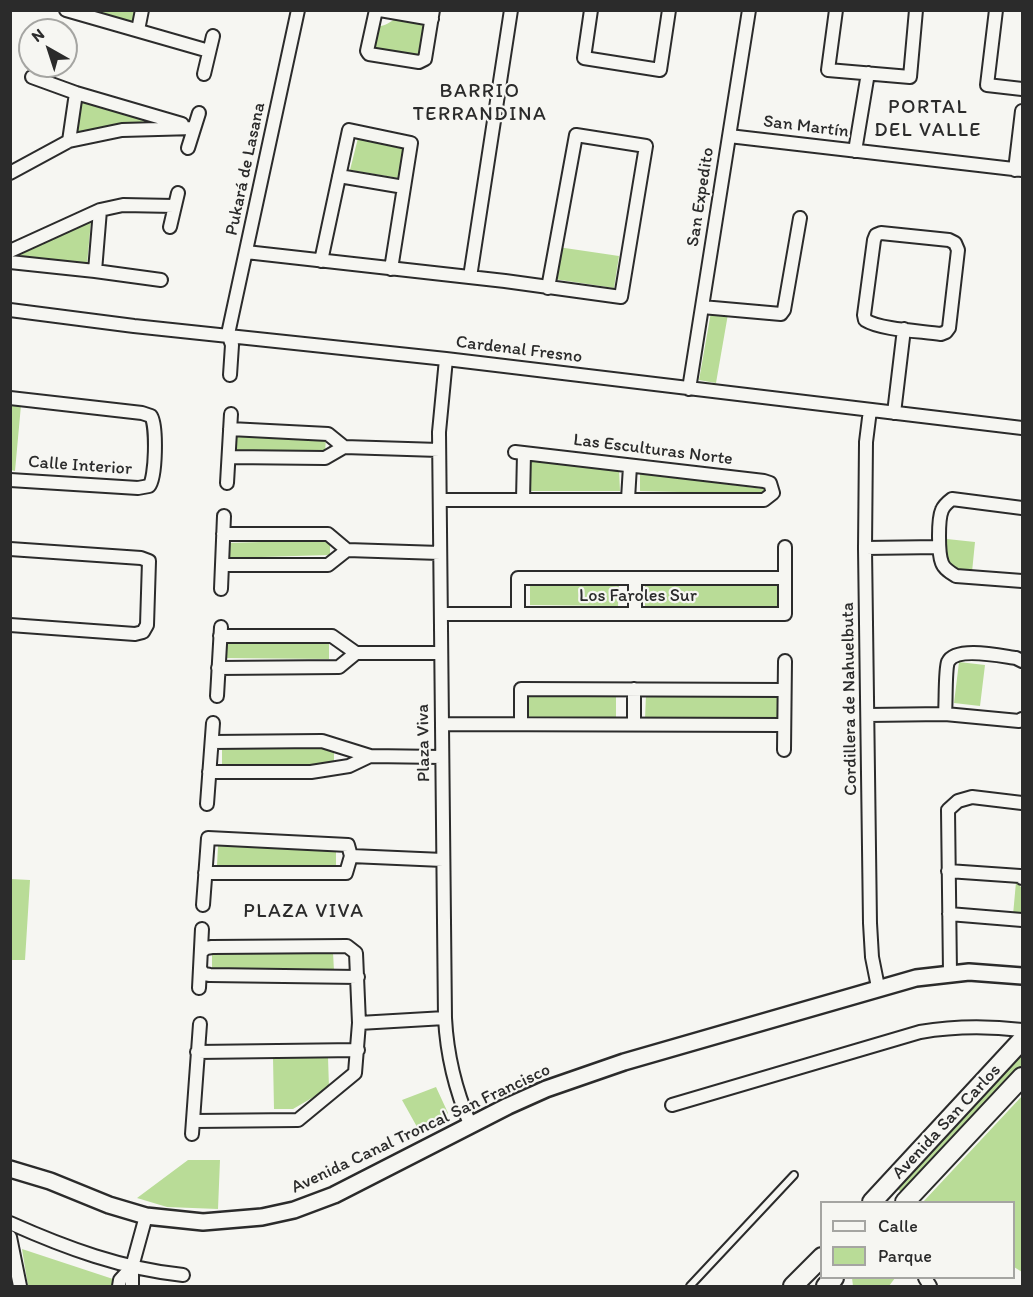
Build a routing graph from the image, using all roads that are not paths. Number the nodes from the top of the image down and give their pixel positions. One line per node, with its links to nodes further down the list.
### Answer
1 (66, 10): 13 (street)
2 (142, 10): 13 (street)
3 (298, 10): 38 (street, Pukará de Lasana)
4 (378, 10): 12 (street); 12 (street)
5 (511, 10): 43 (street)
6 (591, 10): 11 (street)
7 (749, 10): 24 (street, San Expedito)
8 (836, 10): 16 (street)
9 (916, 10): 16 (street)
10 (996, 10): 19 (street)
11 (667, 11)
12 (432, 15)
13 (138, 30): 15 (street)
14 (213, 36): 15 (street)
15 (209, 51): 17 (street)
16 (868, 73): 27 (street)
17 (204, 74)
18 (35, 78): 20 (street)
19 (1023, 89)
20 (76, 93): 23 (street); 25 (street)
21 (1023, 111): 28 (street)
22 (199, 113): 23 (street)
23 (194, 128): 25 (street); 26 (street)
24 (729, 136): 27 (street, San Martín); 46 (street, San Expedito)
25 (69, 141): 29 (street)
26 (188, 148)
27 (855, 151): 28 (street, San Martín)
28 (1019, 170)
29 (10, 173)
30 (339, 176): 31 (street); 31 (street); 39 (street)
31 (404, 187): 41 (street)
32 (177, 193): 33 (street)
33 (174, 206): 34 (street); 36 (street)
34 (100, 210): 37 (street); 42 (street)
35 (800, 218): 46 (street)
36 (170, 227)
37 (10, 251)
38 (246, 252): 39 (street); 49 (street, Pukará de Lasana)
39 (321, 261): 41 (street)
40 (10, 262): 42 (street)
41 (391, 268): 43 (street)
42 (94, 271): 44 (street)
43 (470, 277): 45 (street)
44 (161, 280)
45 (548, 288): 45 (street)
46 (702, 307): 52 (street, San Expedito)
47 (10, 310): 49 (street, Cardenal Fresno)
48 (904, 329): 48 (street); 55 (street)
49 (228, 334): 50 (street, Cardenal Fresno); 51 (street, Pukará de Lasana)
50 (446, 359): 52 (street, Cardenal Fresno); 60 (street, Plaza Viva)
51 (230, 375)
52 (689, 389): 54 (street, Cardenal Fresno)
53 (10, 398): 63 (street, Calle Interior)
54 (870, 410): 55 (street, Cardenal Fresno); 73 (street, Cordillera de Nahuelbuta)
55 (894, 413): 57 (street, Cardenal Fresno)
56 (231, 414): 58 (street)
57 (1023, 428)
58 (230, 429): 59 (street); 61 (street)
59 (344, 447): 60 (street); 61 (street)
60 (439, 450): 66 (street, Plaza Viva)
61 (229, 457): 64 (street)
62 (630, 466): 65 (street); 65 (street, Las Esculturas Norte); 67 (street, Las Esculturas Norte)
63 (10, 480)
64 (227, 483)
65 (628, 499): 67 (street)
66 (440, 500): 67 (street); 76 (street, Plaza Viva)
67 (523, 500)
68 (1023, 508): 72 (street)
69 (224, 516): 70 (street)
70 (223, 534): 75 (street); 77 (street)
71 (785, 547): 79 (street)
72 (939, 547): 73 (street); 80 (street)
73 (865, 548): 95 (street, Cordillera de Nahuelbuta)
74 (10, 549): 85 (street)
75 (347, 550): 76 (street); 77 (street)
76 (440, 553): 82 (street, Plaza Viva)
77 (222, 565): 81 (street)
78 (635, 578): 79 (street); 83 (street); 84 (street)
79 (785, 578): 84 (street, Los Faroles Sur)
80 (1023, 581)
81 (221, 589)
82 (441, 614): 83 (street, Los Faroles Sur); 87 (street, Plaza Viva)
83 (518, 614): 84 (street, Los Faroles Sur)
84 (635, 614)
85 (10, 625)
86 (356, 653): 87 (street); 90 (street); 90 (street)
87 (441, 653): 98 (street, Plaza Viva)
88 (784, 661): 92 (street)
89 (1023, 661): 94 (street)
90 (218, 668): 93 (street)
91 (634, 689): 92 (street); 99 (street); 100 (street)
92 (784, 690): 101 (street)
93 (217, 696)
94 (945, 714): 95 (street); 96 (street)
95 (868, 715): 123 (street, Cordillera de Nahuelbuta)
96 (1023, 719)
97 (213, 723): 102 (street)
98 (442, 724): 99 (street); 105 (street, Plaza Viva)
99 (521, 724): 100 (street)
100 (634, 724): 101 (street)
101 (784, 725): 103 (street)
102 (212, 742): 104 (street); 106 (street)
103 (784, 750)
104 (370, 756): 105 (street); 106 (street)
105 (442, 757): 110 (street, Plaza Viva)
106 (209, 772): 108 (street)
107 (1023, 803): 111 (street)
108 (207, 804)
109 (351, 856): 110 (street); 112 (street); 112 (street)
110 (443, 860): 125 (street, Plaza Viva)
111 (948, 872): 113 (street); 115 (street)
112 (205, 873): 114 (street)
113 (1023, 878)
114 (203, 905)
115 (949, 914): 116 (street); 120 (street)
116 (1023, 920)
117 (202, 929): 118 (street)
118 (201, 952): 119 (street); 122 (street)
119 (200, 969): 122 (street); 124 (street)
120 (950, 973): 121 (street, Avenida Canal Troncal San Francisco); 123 (street, Avenida Canal Troncal San Francisco)
121 (1023, 976)
122 (358, 977): 126 (street)
123 (878, 987): 134 (street, Avenida Canal Troncal San Francisco)
124 (199, 988)
125 (445, 1018): 126 (street); 134 (street, Plaza Viva)
126 (359, 1023): 130 (street)
127 (200, 1024): 131 (street)
128 (1023, 1030): 133 (street)
129 (1023, 1040): 137 (main road, Avenida San Carlos)
130 (358, 1050): 131 (street); 131 (street)
131 (197, 1052)
132 (1023, 1077): 139 (main road, Avenida San Carlos)
133 (672, 1105)
134 (470, 1124): 140 (street, Avenida Canal Troncal San Francisco)
135 (10, 1169): 140 (street, Avenida Canal Troncal San Francisco)
136 (794, 1175): 149 (lane)
137 (878, 1196): 138 (main road)
138 (899, 1201)
139 (907, 1201)
140 (146, 1216): 144 (street)
141 (10, 1223): 144 (street)
142 (10, 1237): 146 (street)
143 (820, 1259): 150 (main road)
144 (132, 1267): 145 (street); 147 (street); 148 (street)
145 (183, 1275)
146 (20, 1287)
147 (119, 1287)
148 (132, 1287)
149 (690, 1287)
150 (794, 1287)

